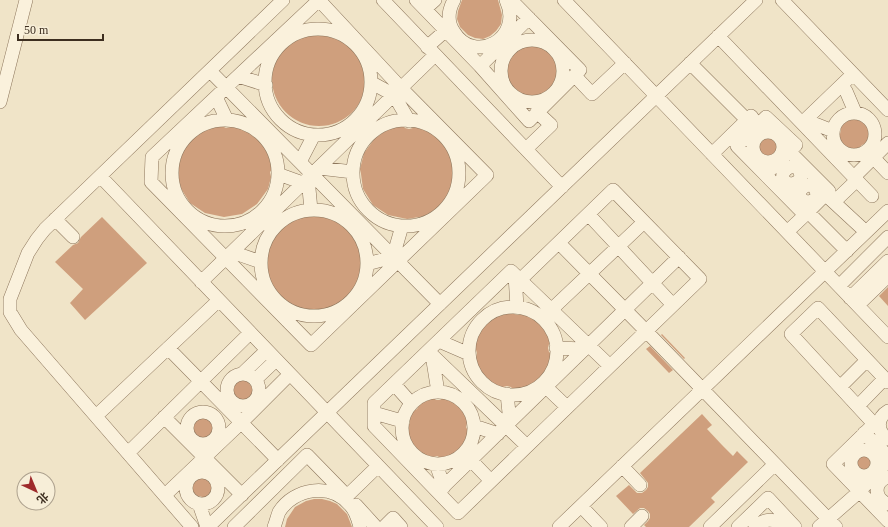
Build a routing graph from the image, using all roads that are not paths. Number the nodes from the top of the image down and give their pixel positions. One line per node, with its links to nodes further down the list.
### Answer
1 (26, 0): 42 (street)
2 (283, 0): 29 (street)
3 (382, 0): 22 (street)
4 (454, 0): 12 (street)
5 (506, 0): 13 (street)
6 (511, 0): 14 (street)
7 (564, 0): 26 (street)
8 (756, 0): 17 (street)
9 (782, 0): 30 (street)
10 (425, 4): 12 (street); 16 (street)
11 (310, 8): 15 (street); 19 (street); 36 (street)
12 (449, 13): 21 (street)
13 (510, 19): 14 (street); 20 (street)
14 (529, 20): 18 (street); 20 (street); 23 (street)
15 (321, 30): 19 (street); 33 (street)
16 (445, 31): 22 (street); 25 (street)
17 (718, 36): 24 (street); 50 (street)
18 (538, 40): 20 (street); 23 (street)
19 (280, 41): 32 (street); 34 (street)
20 (506, 42): 21 (street); 25 (street); 27 (street)
21 (479, 47): 25 (street)
22 (431, 51): 36 (street); 59 (street)
23 (559, 51): 28 (street); 31 (street)
24 (690, 63): 40 (street); 67 (street)
25 (479, 64): 27 (street); 39 (street)
26 (625, 64): 31 (street); 40 (street)
27 (502, 67): 39 (street)
28 (563, 67): 31 (street); 38 (street)
29 (210, 71): 35 (street); 72 (street)
30 (853, 74): 43 (street); 45 (street)
31 (576, 75): 38 (street)
32 (238, 76): 34 (street); 35 (street)
33 (372, 83): 36 (street); 52 (street)
34 (266, 85): 51 (street)
35 (226, 88): 41 (street); 55 (street)
36 (397, 91): 49 (street); 52 (street); 75 (street)
37 (846, 91): 46 (street)
38 (556, 93): 44 (street)
39 (509, 95): 44 (street); 44 (street)
40 (656, 96): 61 (street); 76 (street)
41 (216, 97): 48 (street); 53 (street)
42 (0, 102)
43 (824, 102): 47 (street); 50 (street)
44 (536, 110): 59 (street)
45 (888, 110)
46 (855, 112): 47 (street); 57 (street)
47 (841, 117): 54 (street)
48 (227, 120): 53 (street); 70 (street)
49 (409, 121): 52 (street); 71 (street)
50 (803, 121): 54 (street); 60 (street)
51 (284, 123): 55 (street); 56 (street)
52 (362, 127): 56 (street); 68 (street); 73 (street)
53 (186, 131): 64 (street); 66 (street)
54 (833, 131): 60 (street)
55 (271, 133): 65 (street)
56 (314, 135): 65 (street)
57 (875, 137): 58 (street); 62 (street)
58 (888, 142): 62 (street)
59 (526, 149): 76 (street)
60 (835, 151): 63 (street); 74 (street)
61 (712, 154): 67 (street); 91 (street)
62 (870, 154): 63 (street); 69 (street); 74 (street)
63 (854, 155): 74 (street)
64 (152, 160): 66 (street); 83 (street)
65 (300, 162): 73 (street)
66 (173, 164): 83 (street)
67 (789, 171): 67 (street); 74 (street); 90 (street); 91 (street); 96 (street)
68 (353, 172): 73 (street); 81 (street)
69 (888, 173)
70 (278, 174): 73 (street); 84 (street)
71 (459, 174): 75 (street); 80 (street)
72 (100, 176): 85 (street); 108 (street)
73 (310, 176): 78 (street); 84 (street); 89 (street)
74 (854, 177): 77 (street)
75 (478, 184): 80 (street)
76 (562, 187): 115 (street)
77 (872, 196)
78 (311, 210): 84 (street); 89 (street)
79 (888, 211): 90 (street)
80 (444, 213): 88 (street); 100 (street)
81 (371, 214): 88 (street); 89 (street)
82 (588, 214): 86 (street); 94 (street); 95 (street)
83 (188, 216): 87 (street); 97 (street)
84 (269, 217): 87 (street); 97 (street); 101 (street)
85 (55, 219): 92 (street); 162 (street)
86 (644, 222): 95 (street); 98 (street)
87 (228, 225): 97 (street)
88 (402, 226): 100 (street)
89 (358, 227): 100 (street); 102 (street)
90 (868, 230): 93 (street); 96 (street)
91 (787, 232): 104 (street)
92 (73, 237)
93 (886, 242): 99 (street)
94 (558, 243): 106 (street); 107 (street)
95 (618, 246): 106 (street); 109 (street)
96 (847, 251): 99 (street); 104 (street); 105 (street)
97 (232, 252): 101 (street); 108 (street); 118 (street)
98 (679, 257): 109 (street); 117 (street)
99 (869, 257): 103 (street); 105 (street)
100 (396, 259): 102 (street); 113 (street); 115 (street)
101 (261, 262): 118 (street)
102 (367, 264): 113 (street)
103 (886, 270): 111 (street)
104 (825, 272): 110 (street); 148 (street)
105 (852, 273): 110 (street); 111 (street)
106 (589, 274): 120 (street); 121 (street)
107 (518, 277): 116 (street); 119 (street); 121 (street)
108 (201, 282): 112 (street)
109 (653, 283): 117 (street); 120 (street)
110 (839, 286): 114 (street)
111 (867, 289): 114 (street)
112 (218, 300): 125 (street); 130 (street)
113 (352, 302): 122 (street); 126 (street)
114 (854, 302): 127 (street)
115 (440, 304): 160 (street)
116 (476, 305): 123 (street); 128 (street)
117 (673, 305): 124 (street)
118 (277, 306): 122 (street); 126 (street)
119 (517, 307): 121 (street); 123 (street)
120 (625, 310): 124 (street); 129 (street)
121 (547, 315): 129 (street); 131 (street)
122 (310, 316): 126 (street)
123 (486, 316): 134 (street)
124 (646, 331): 138 (street); 148 (street)
125 (250, 333): 132 (street); 137 (street)
126 (301, 335)
127 (888, 337)
128 (439, 340): 133 (street); 134 (street)
129 (587, 347): 131 (street); 138 (street); 146 (street)
130 (168, 348): 144 (street); 162 (street)
131 (556, 348): 150 (street)
132 (267, 350): 135 (street); 140 (street)
133 (430, 353): 145 (street); 149 (street); 152 (street)
134 (469, 354): 143 (street)
135 (276, 360): 139 (street); 141 (street)
136 (867, 360): 142 (street); 147 (street); 147 (street)
137 (219, 364): 140 (street); 144 (street)
138 (610, 366): 158 (street)
139 (290, 374): 154 (street); 160 (street)
140 (235, 378): 141 (street); 151 (street); 156 (street)
141 (256, 379): 154 (street)
142 (886, 380): 157 (street)
143 (481, 381): 150 (street); 152 (street)
144 (200, 382): 151 (street); 153 (street)
145 (394, 384): 155 (street); 161 (street)
146 (546, 387): 158 (street); 169 (street)
147 (840, 387): 157 (street)
148 (703, 389): 180 (street); 182 (street)
149 (438, 392): 152 (street); 155 (street)
150 (507, 394): 169 (street)
151 (214, 395): 156 (street); 164 (street)
152 (466, 397): 168 (street); 169 (street)
153 (179, 403): 163 (street); 164 (street)
154 (257, 403): 156 (street); 167 (street)
155 (411, 403): 165 (street)
156 (233, 405): 166 (street); 167 (street)
157 (858, 406): 178 (street)
158 (567, 407): 171 (street)
159 (886, 411): 178 (street)
160 (327, 413): 176 (street); 181 (street)
161 (374, 413): 165 (street); 175 (street)
162 (96, 416): 173 (street)
163 (164, 417): 170 (street); 173 (street)
164 (191, 417): 166 (street); 170 (street); 172 (street)
165 (402, 421): 175 (street)
166 (218, 422): 167 (street); 172 (street)
167 (240, 423): 172 (street); 176 (street)
168 (474, 426): 169 (street); 174 (street)
169 (505, 427): 171 (street); 174 (street)
170 (178, 431): 172 (street)
171 (527, 446): 184 (street)
172 (204, 448): 183 (street); 183 (street)
173 (128, 453): 189 (street)
174 (467, 456): 179 (street); 184 (street); 187 (street)
175 (410, 457): 179 (street); 187 (street)
176 (278, 460): 190 (street)
177 (313, 461): 186 (street); 188 (street); 191 (street)
178 (872, 463): 178 (street); 200 (street); 201 (street)
179 (436, 464): 187 (street)
180 (775, 464): 201 (street); 213 (street)
181 (378, 466): 191 (street); 209 (street)
182 (622, 466): 185 (street); 195 (street)
183 (207, 480): 189 (street); 190 (street); 192 (street); 192 (street); 197 (street)
184 (491, 481): 187 (street)
185 (640, 485)
186 (274, 487): 194 (street); 205 (street)
187 (441, 490)
188 (323, 491): 194 (street); 207 (street)
189 (167, 493): 192 (street); 196 (street)
190 (240, 493): 197 (street)
191 (347, 496): 208 (street)
192 (192, 498): 196 (street); 204 (street)
193 (766, 500): 199 (street); 199 (street); 202 (street)
194 (288, 501): 206 (street)
195 (581, 506): 210 (street); 211 (street)
196 (178, 510): 203 (street)
197 (224, 512): 204 (street)
198 (642, 516): 212 (street)
199 (757, 522): 202 (street); 214 (street)
200 (886, 522)
201 (828, 524)
202 (787, 525)
203 (192, 527)
204 (207, 527)
205 (234, 527)
206 (274, 527)
207 (360, 527)
208 (376, 527)
209 (436, 527)
210 (559, 527)
211 (601, 527)
212 (631, 527)
213 (710, 527)
214 (738, 527)

